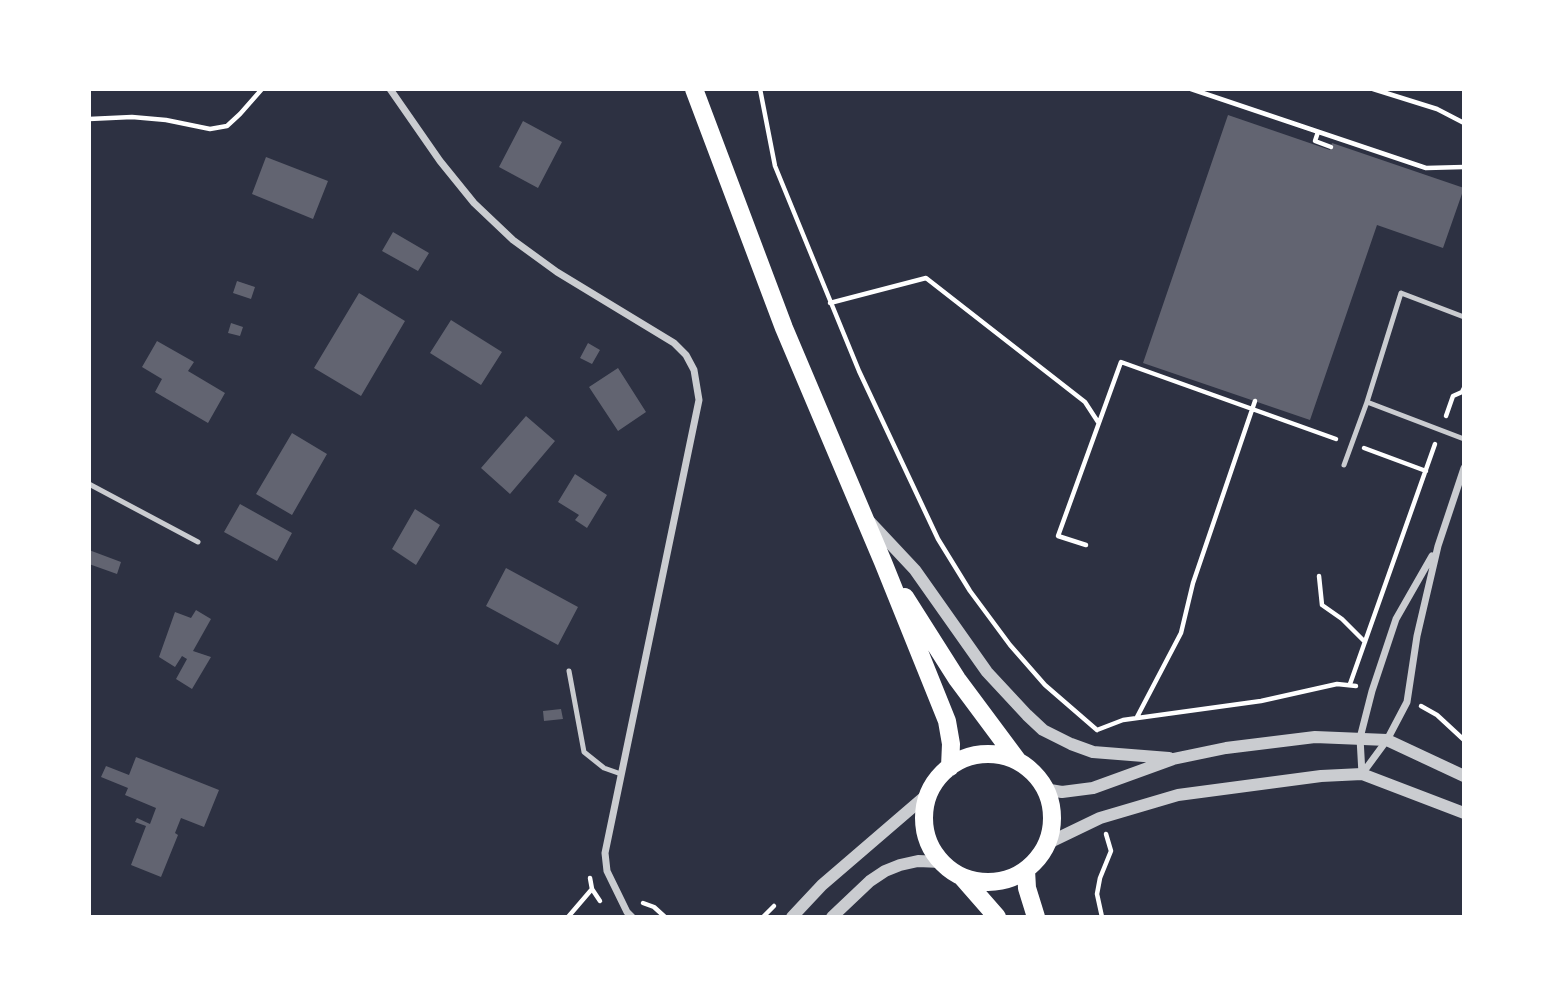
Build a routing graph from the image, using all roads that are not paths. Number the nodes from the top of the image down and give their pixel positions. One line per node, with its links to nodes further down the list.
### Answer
1 (390, 89): 20 (street)
2 (694, 89): 9 (main road)
3 (1464, 317): 4 (lane)
4 (1367, 402): 5 (lane); 6 (lane)
5 (1464, 439)
6 (1343, 465)
7 (1464, 468): 11 (street)
8 (89, 484): 10 (lane)
9 (860, 510): 12 (main road); 16 (street)
10 (198, 542)
11 (1438, 546): 14 (street); 15 (street)
12 (883, 562): 17 (main road); 18 (main road)
13 (569, 671): 20 (lane)
14 (1360, 738): 15 (street); 16 (street); 19 (street)
15 (1387, 740): 19 (street); 21 (street)
16 (1173, 759): 22 (street)
17 (1020, 764): 18 (main road); 22 (main road)
18 (950, 767): 23 (main road)
19 (1362, 774): 24 (street); 25 (street)
20 (621, 775): 29 (street)
21 (1464, 776)
22 (1044, 789): 25 (main road)
23 (929, 793): 26 (main road); 30 (street)
24 (1464, 813)
25 (1046, 845): 27 (main road)
26 (941, 862): 28 (main road); 31 (street)
27 (1026, 870): 28 (main road); 33 (main road)
28 (962, 877): 32 (main road)
29 (632, 917)
30 (792, 917)
31 (832, 917)
32 (997, 917)
33 (1036, 917)

